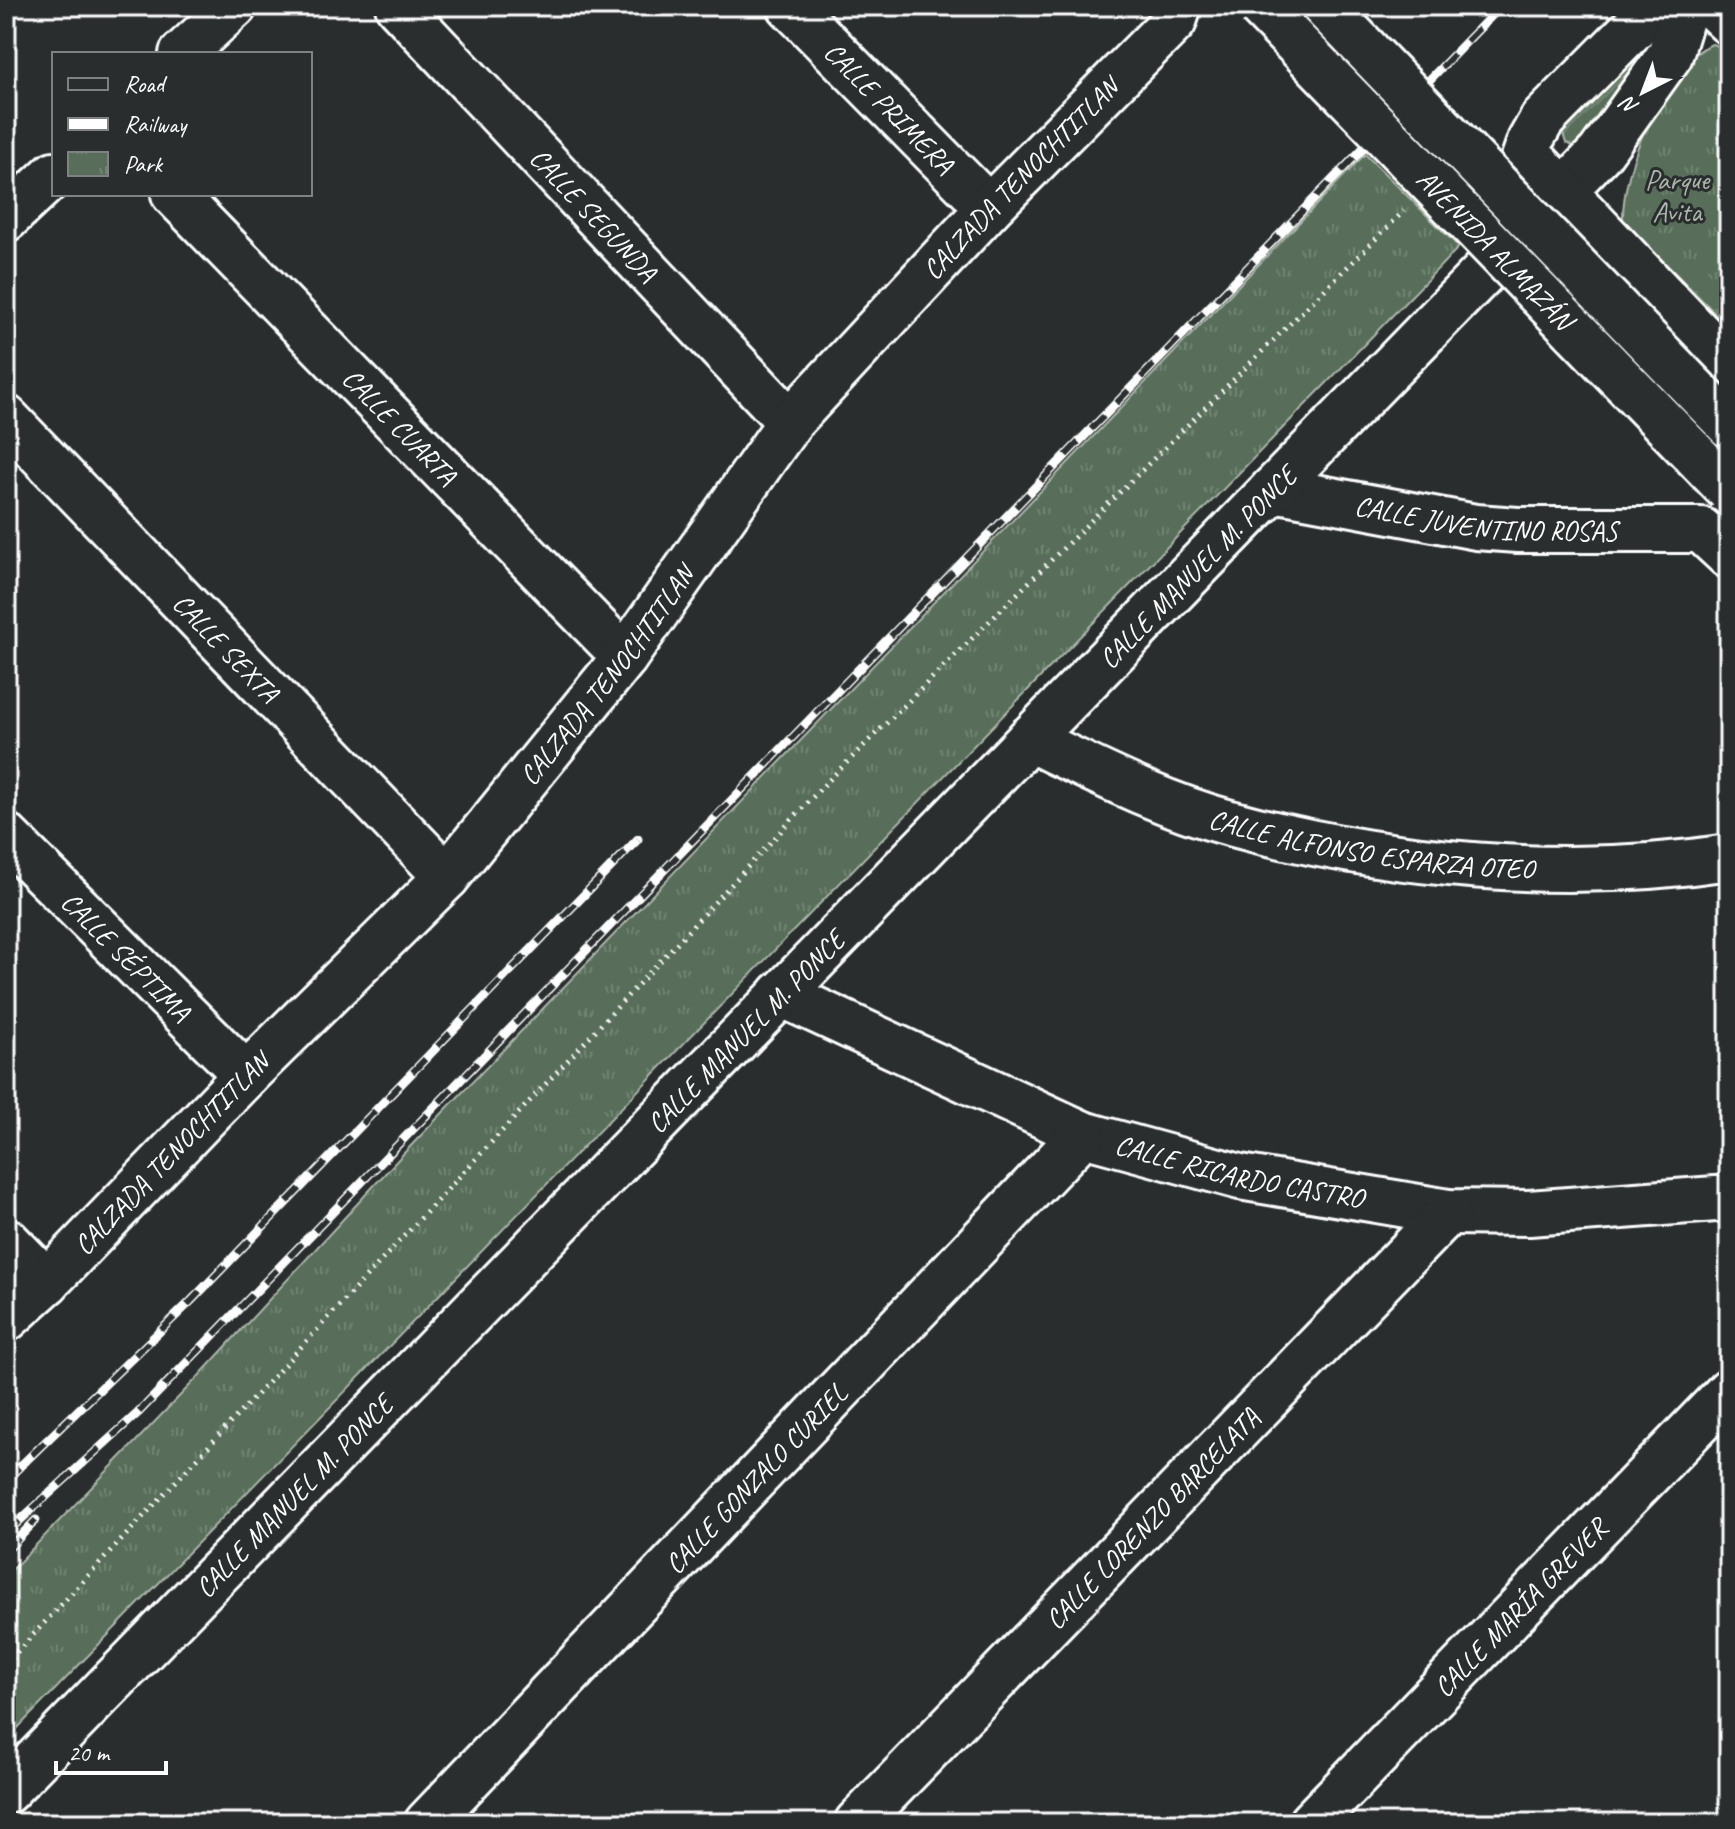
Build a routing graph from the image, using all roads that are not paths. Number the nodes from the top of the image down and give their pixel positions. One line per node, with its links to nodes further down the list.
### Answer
1 (234, 6): 11 (street)
2 (398, 6): 21 (street, CALLE SEGUNDA)
3 (790, 6): 16 (street, CALLE PRIMERA)
4 (1179, 6): 16 (street, CALZADA TENOCHTITLAN)
5 (1260, 6): 24 (street, AVENIDA ALMAZÁN, bridge)
6 (1324, 6): 22 (street, AVENIDA ALMAZÁN, bridge)
7 (1655, 6): 12 (street, CALLE MANUEL M. PONCE)
8 (1685, 6): 14 (street, CALLE MANUEL M. PONCE)
9 (1712, 6): 10 (street)
10 (1729, 22)
11 (184, 52)
12 (1527, 153): 14 (street); 18 (street, CALLE MANUEL M. PONCE)
13 (52, 176): 17 (street)
14 (1563, 191): 18 (street, CALLE MANUEL M. PONCE); 19 (street)
15 (176, 196): 26 (street, CALLE CUARTA)
16 (989, 208): 21 (street, CALZADA TENOCHTITLAN)
17 (7, 217)
18 (1484, 272): 23 (street, CALLE MANUEL M. PONCE)
19 (1729, 365)
20 (6, 418): 30 (street, CALLE SEXTA)
21 (790, 422): 26 (street, CALZADA TENOCHTITLAN)
22 (1729, 425)
23 (1273, 489): 25 (street, CALLE JUVENTINO ROSAS); 27 (street, CALLE MANUEL M. PONCE)
24 (1729, 490)
25 (1715, 543)
26 (625, 657): 30 (street, CALZADA TENOCHTITLAN)
27 (1029, 739): 29 (street, CALLE ALFONSO ESPARZA OTEO); 31 (street, CALLE MANUEL M. PONCE)
28 (6, 836): 32 (street, CALLE SÉPTIMA)
29 (1729, 857)
30 (447, 877): 32 (street, CALZADA TENOCHTITLAN)
31 (781, 994): 33 (street, CALLE RICARDO CASTRO); 40 (street, CALLE MANUEL M. PONCE)
32 (246, 1075): 37 (street, CALZADA TENOCHTITLAN)
33 (1083, 1134): 35 (street, CALLE RICARDO CASTRO); 41 (street, CALLE GONZALO CURIEL)
34 (1729, 1198): 35 (street, CALLE RICARDO CASTRO)
35 (1448, 1212): 42 (street, CALLE LORENZO BARCELATA)
36 (6, 1240): 37 (street)
37 (47, 1282): 38 (street, CALZADA TENOCHTITLAN)
38 (6, 1319)
39 (1729, 1391): 43 (street, CALLE MARÍA GREVER)
40 (6, 1791)
41 (427, 1823)
42 (857, 1823)
43 (1311, 1823)

